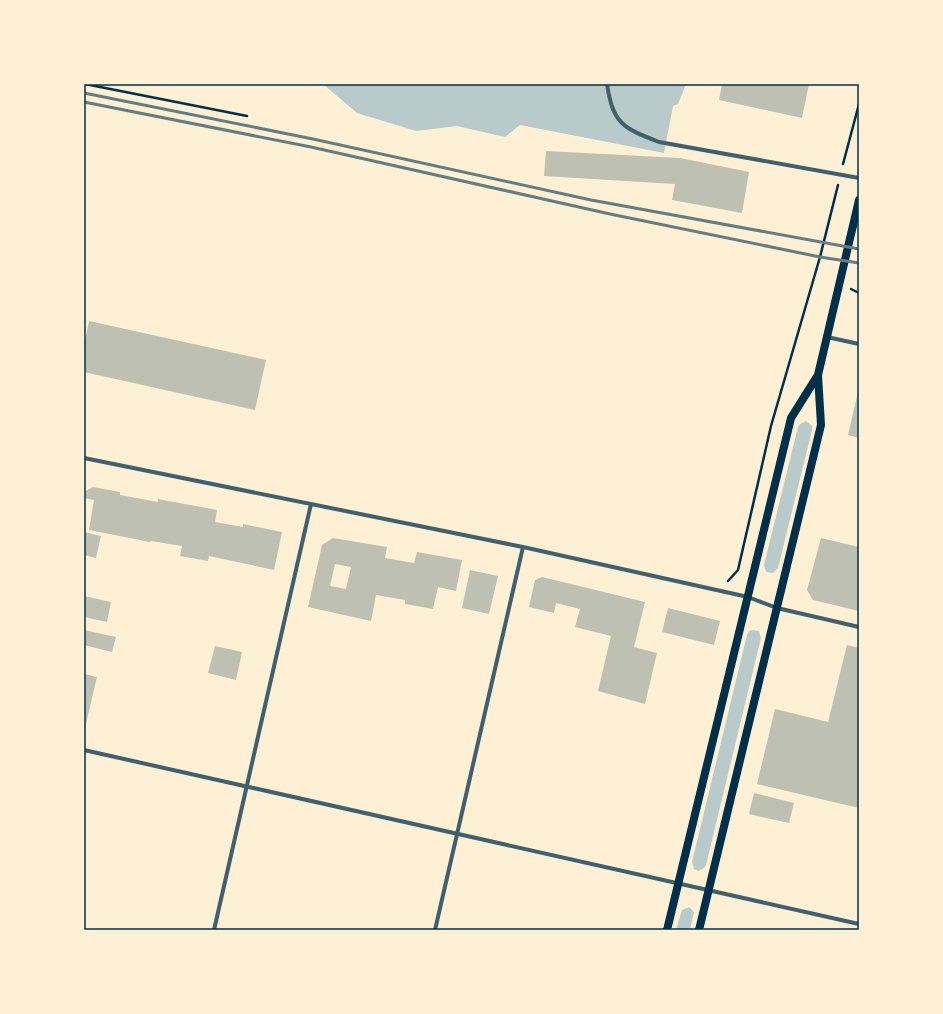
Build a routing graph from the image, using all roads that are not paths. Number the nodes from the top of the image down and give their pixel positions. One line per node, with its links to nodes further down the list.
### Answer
1 (607, 84): 2 (street)
2 (859, 178)
3 (859, 200): 4 (main road)
4 (827, 337): 5 (street); 6 (main road)
5 (859, 344)
6 (818, 375): 10 (main road); 11 (main road)
7 (84, 458): 8 (street)
8 (311, 504): 9 (street); 14 (street)
9 (523, 547): 10 (street); 15 (street)
10 (748, 597): 11 (street); 16 (main road)
11 (777, 608): 12 (street); 17 (main road)
12 (859, 627)
13 (84, 750): 14 (street)
14 (246, 787): 15 (street); 19 (street)
15 (458, 834): 16 (street); 20 (street)
16 (679, 882): 17 (street); 21 (main road)
17 (709, 889): 18 (street); 22 (main road)
18 (859, 924)
19 (214, 930)
20 (435, 930)
21 (667, 930)
22 (699, 930)

